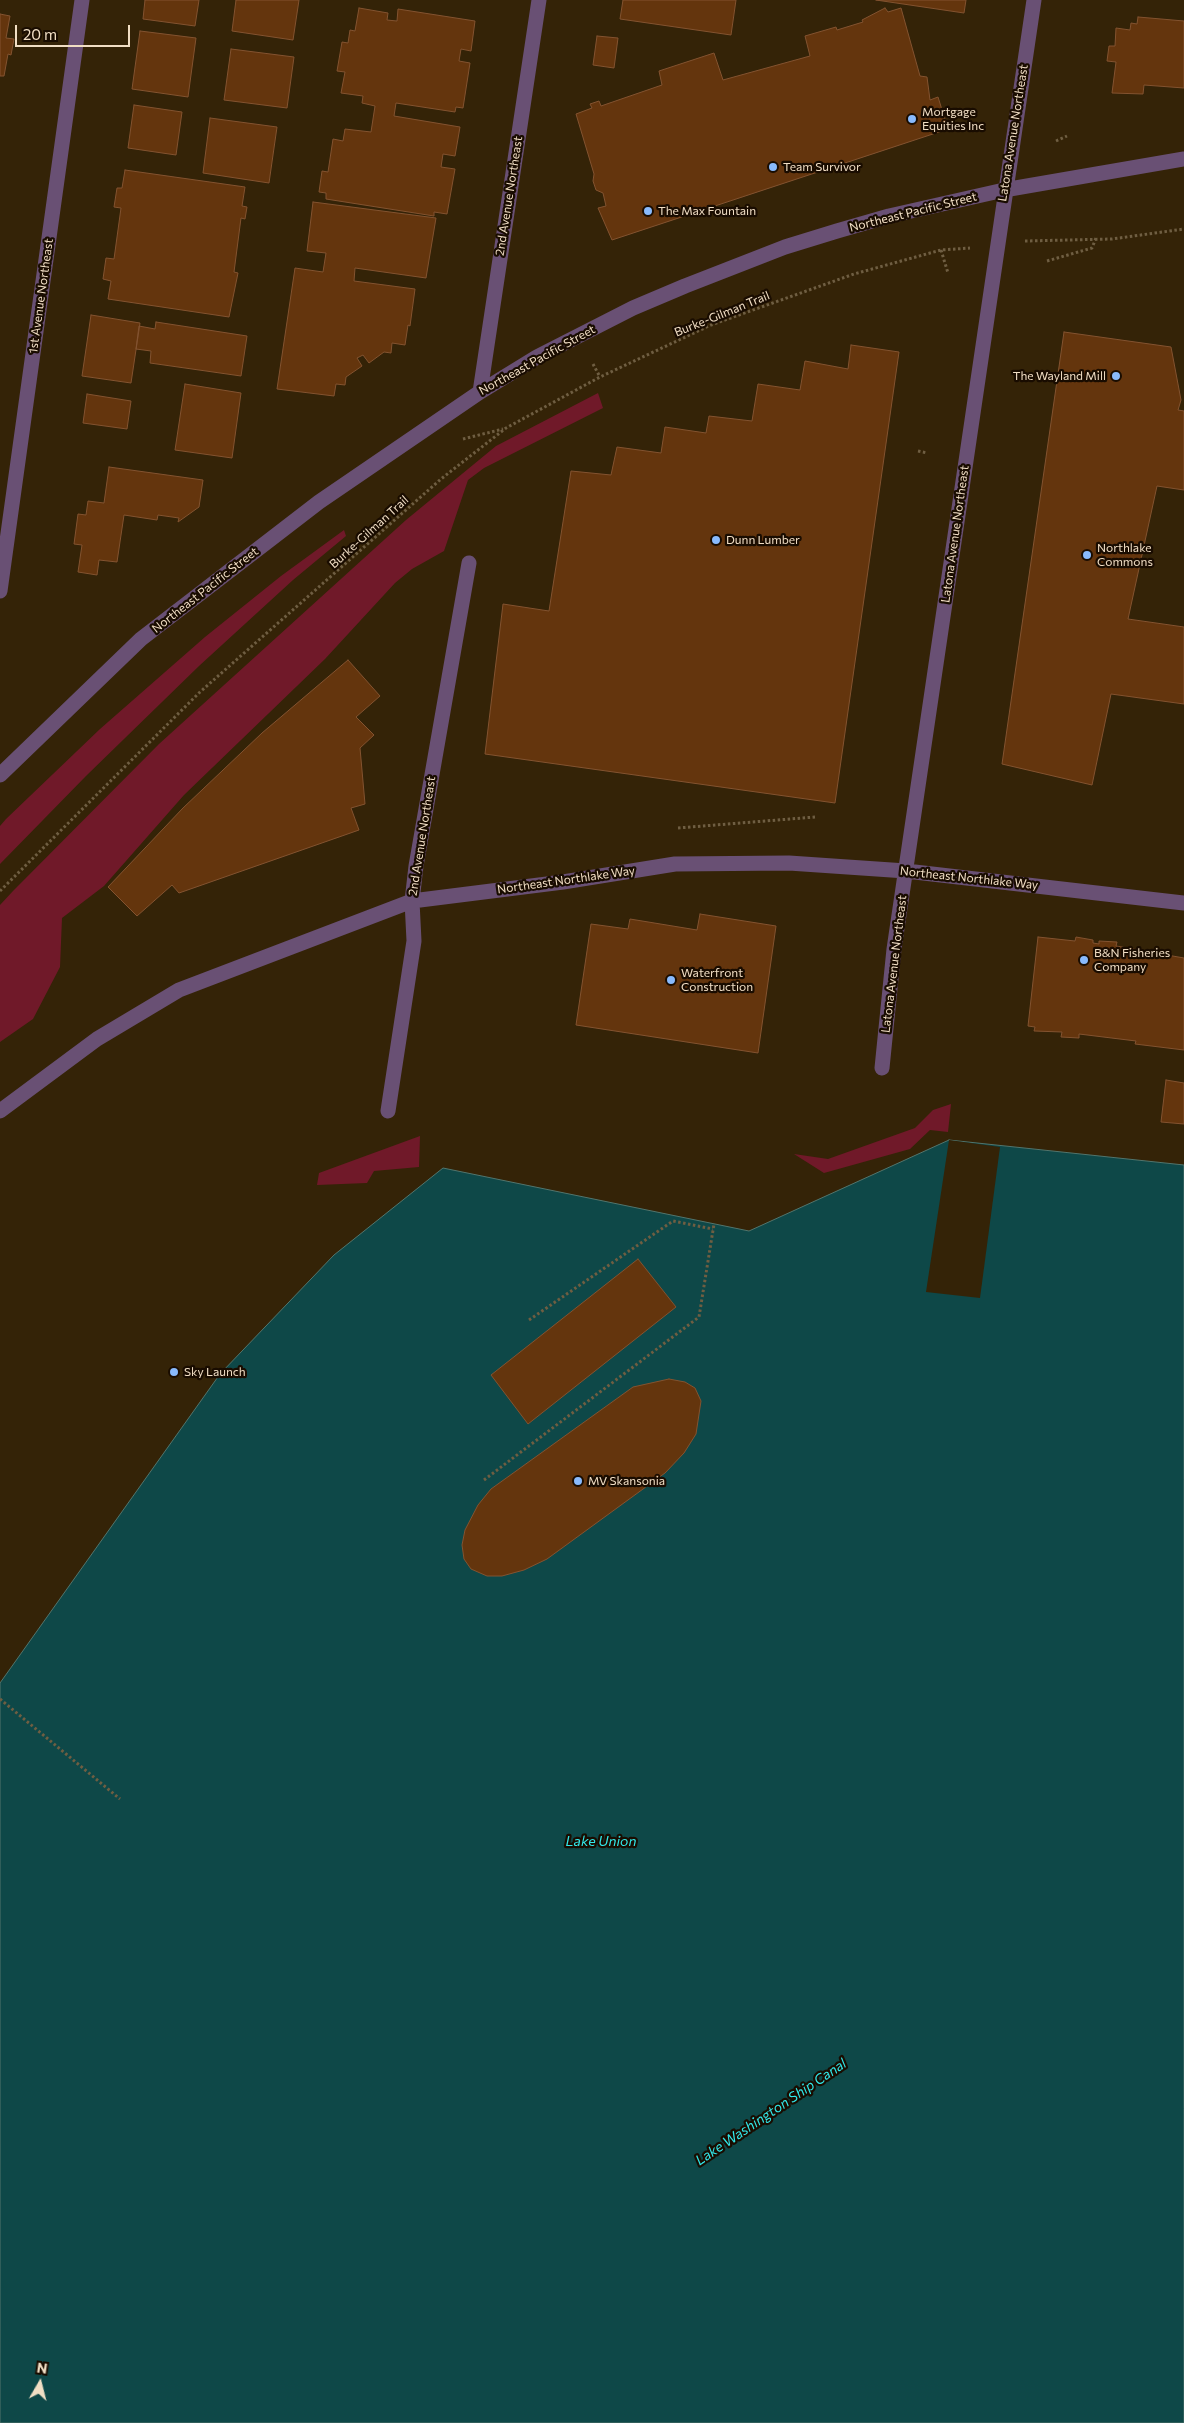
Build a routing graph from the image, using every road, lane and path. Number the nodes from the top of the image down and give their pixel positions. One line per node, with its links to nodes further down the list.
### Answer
1 (82, 0): 23 (street, 1st Avenue Northeast)
2 (538, 0): 17 (street, 2nd Avenue Northeast)
3 (1034, 0): 7 (street, Latona Avenue Northeast)
4 (1067, 136): 5 (path)
5 (1056, 141)
6 (1184, 159): 7 (street, Northeast Pacific Street)
7 (1004, 190): 17 (street, Northeast Pacific Street); 27 (street, Latona Avenue Northeast)
8 (1184, 229): 9 (path)
9 (1096, 238): 10 (path); 13 (path)
10 (1032, 241)
11 (956, 249): 12 (path, Burke-Gilman Trail)
12 (941, 250): 14 (path); 16 (path, Burke-Gilman Trail)
13 (1047, 262)
14 (948, 273)
15 (593, 364): 16 (path)
16 (600, 377): 18 (path, Burke-Gilman Trail)
17 (480, 392): 24 (street, Northeast Pacific Street)
18 (506, 428): 19 (path, Burke-Gilman Trail); 28 (path, Burke-Gilman Trail)
19 (460, 440)
20 (918, 451): 21 (path)
21 (927, 453)
22 (469, 563): 29 (street, 2nd Avenue Northeast)
23 (0, 591)
24 (0, 775)
25 (815, 817): 26 (path)
26 (678, 828)
27 (906, 871): 29 (street, Northeast Northlake Way); 30 (street, Northeast Northlake Way); 31 (street, Latona Avenue Northeast)
28 (0, 891)
29 (412, 901): 32 (street, Northeast Northlake Way); 33 (street, 2nd Avenue Northeast)
30 (1184, 903)
31 (882, 1068)
32 (0, 1111)
33 (388, 1111)
34 (714, 1224): 35 (path)
35 (713, 1229): 36 (path); 37 (path)
36 (529, 1320)
37 (484, 1480)
38 (0, 1699): 39 (path)
39 (120, 1799)

